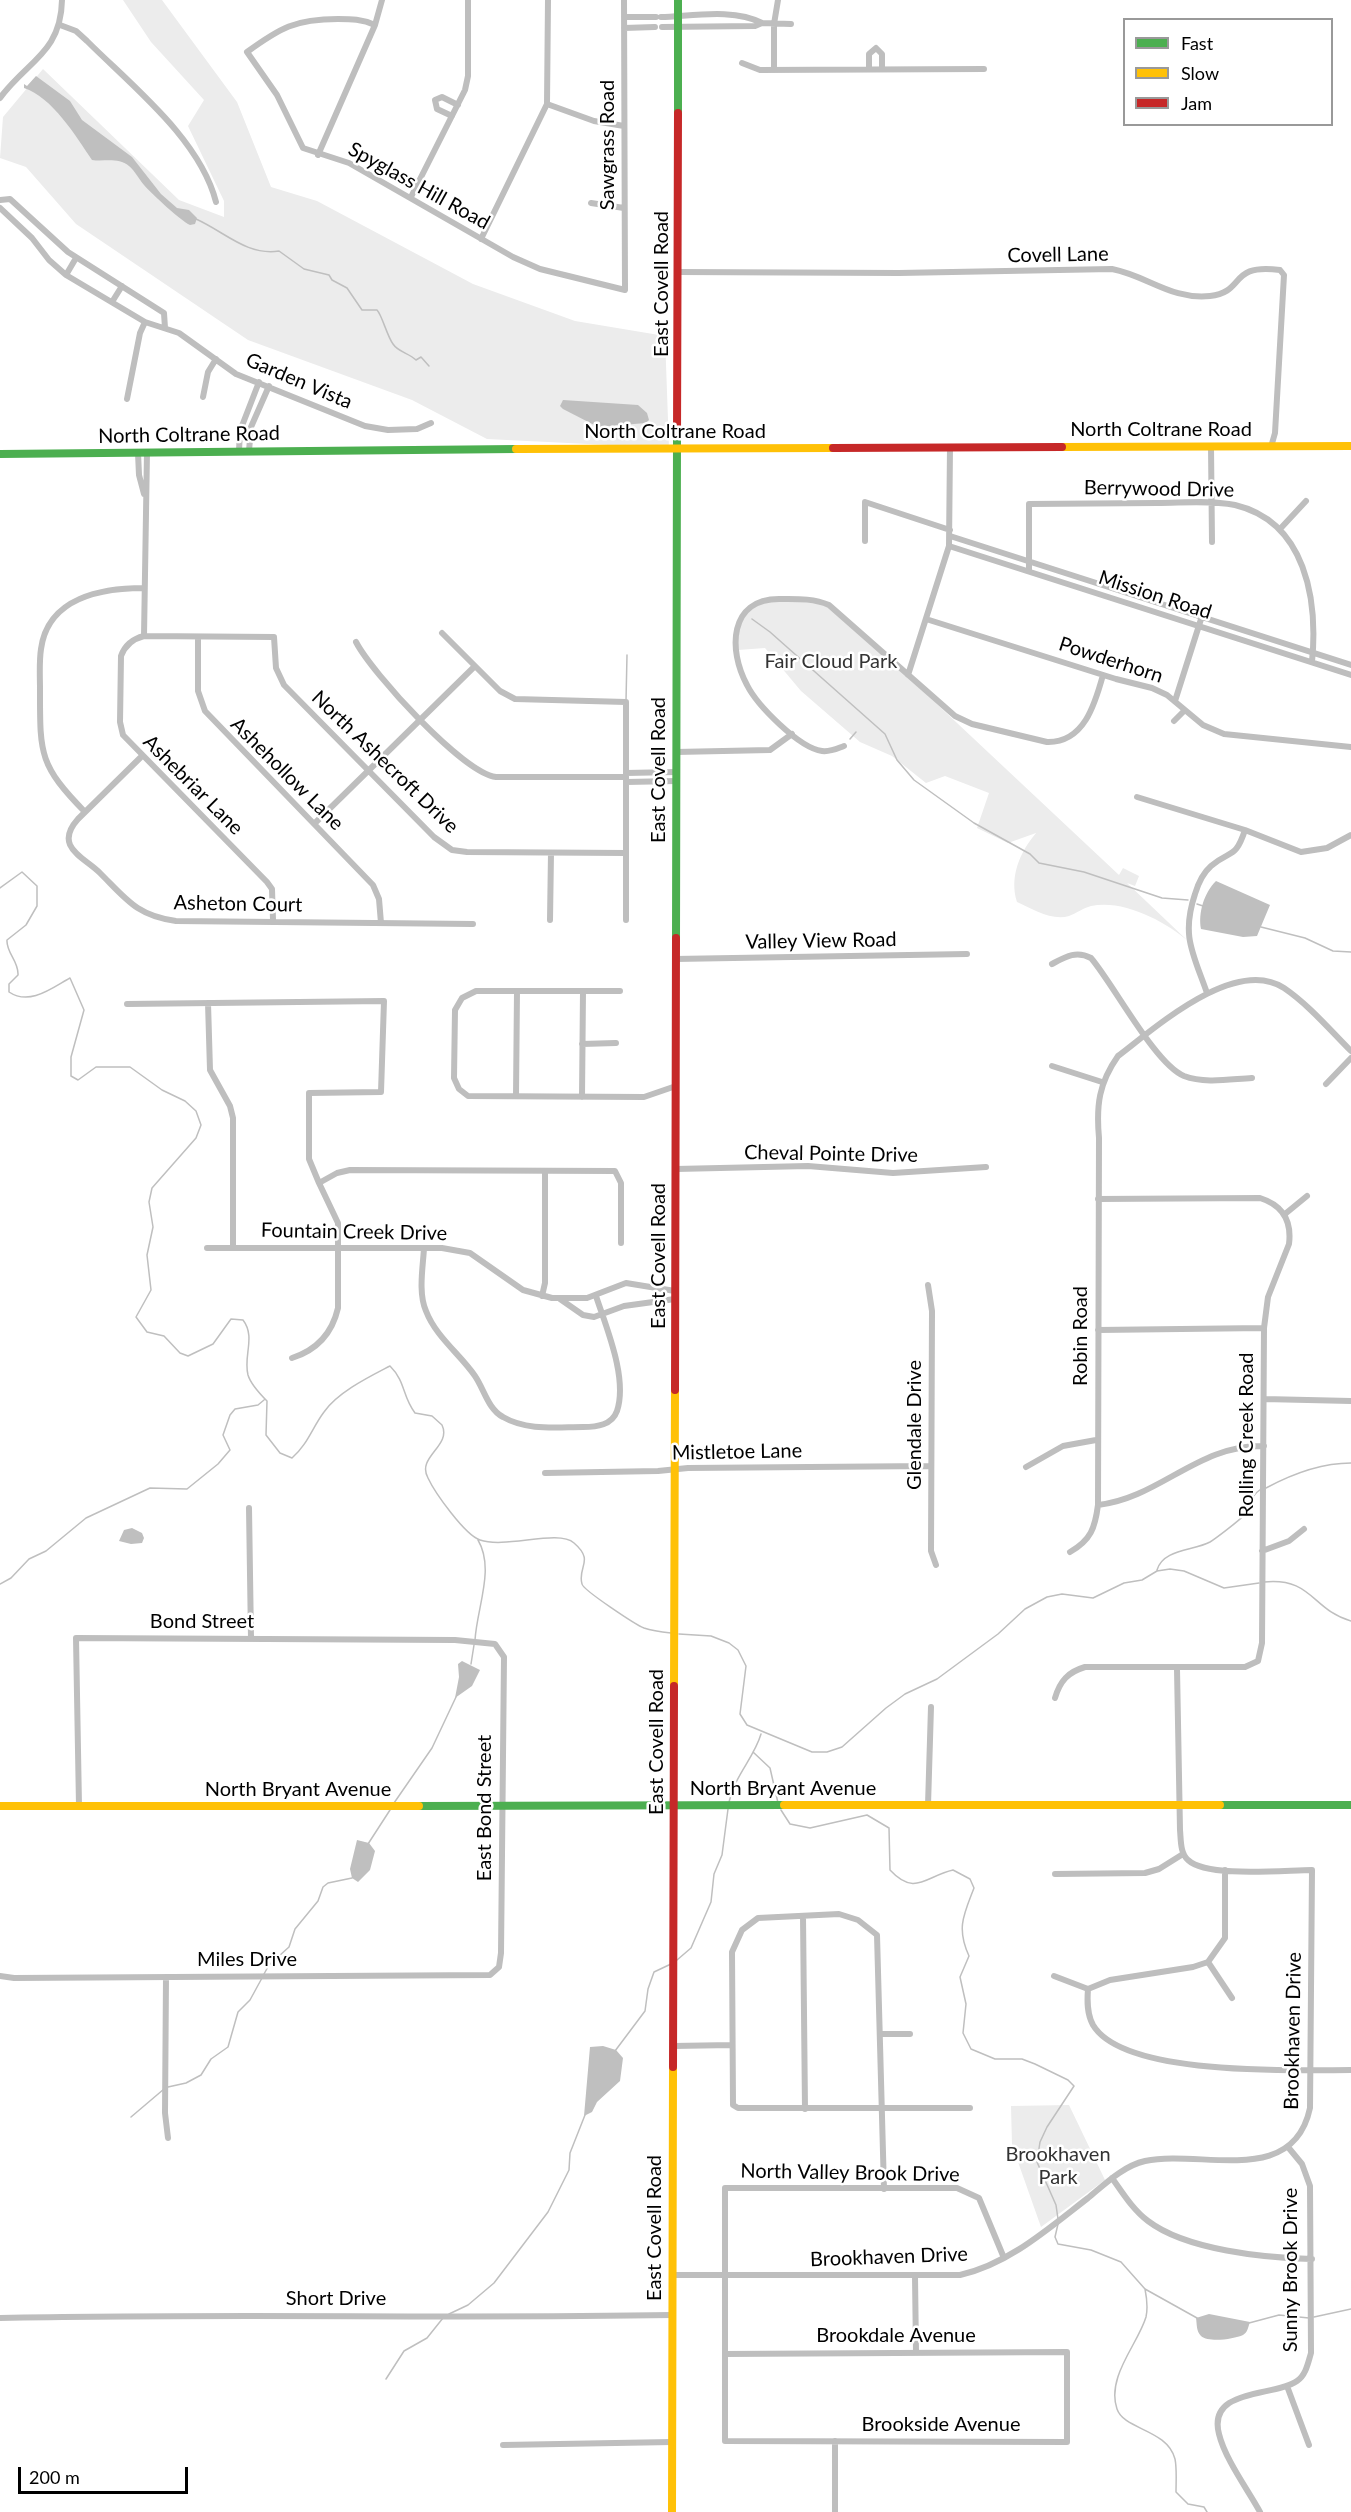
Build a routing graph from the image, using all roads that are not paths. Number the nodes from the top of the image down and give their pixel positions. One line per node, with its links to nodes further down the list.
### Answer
1 (62, 0): 14 (street)
2 (382, 0): 15 (street)
3 (468, 0): 26 (street)
4 (548, 0): 25 (street)
5 (624, 0): 10 (street, Sawgrass Road)
6 (678, 0): 8 (street, East Covell Road)
7 (778, 0): 12 (street)
8 (678, 16): 9 (street); 10 (street); 17 (street, East Covell Road)
9 (726, 16): 11 (street); 16 (street)
10 (624, 17): 18 (street, Sawgrass Road)
11 (762, 23): 12 (street); 16 (street)
12 (774, 24): 13 (street); 23 (street)
13 (791, 24)
14 (60, 25): 24 (street); 32 (street)
15 (375, 25): 29 (street); 29 (street, Spyglass Hill Road)
16 (726, 26): 17 (street)
17 (678, 27): 18 (street); 38 (street, East Covell Road)
18 (624, 28): 28 (street, Sawgrass Road)
19 (742, 63): 23 (street)
20 (869, 69): 21 (street); 21 (street); 23 (street)
21 (882, 69): 22 (street)
22 (984, 69)
23 (774, 70)
24 (0, 98)
25 (547, 104): 28 (street); 36 (street)
26 (458, 105): 27 (street); 27 (street)
27 (452, 116): 30 (street)
28 (624, 126): 35 (street, Sawgrass Road)
29 (318, 155): 30 (street, Spyglass Hill Road)
30 (411, 197): 36 (street, Spyglass Hill Road)
31 (0, 200): 37 (street)
32 (216, 202)
33 (591, 203): 35 (street)
34 (0, 208): 39 (street, Garden Vista)
35 (624, 208): 41 (street, Sawgrass Road)
36 (481, 238): 41 (street, Spyglass Hill Road)
37 (76, 258): 39 (street); 40 (street)
38 (678, 272): 56 (street, Covell Lane); 57 (street, East Covell Road)
39 (66, 275): 42 (street, Garden Vista)
40 (122, 286): 42 (street); 44 (street)
41 (625, 290)
42 (112, 302): 43 (street, Garden Vista)
43 (145, 322): 44 (street, Garden Vista); 49 (street)
44 (165, 328): 45 (street, Garden Vista)
45 (216, 359): 46 (street, Garden Vista); 48 (street)
46 (258, 382): 47 (street, Garden Vista); 50 (street)
47 (269, 386): 51 (street); 52 (street, Garden Vista)
48 (203, 397)
49 (127, 399)
50 (245, 417): 51 (street); 58 (street)
51 (254, 420): 59 (street)
52 (431, 423)
53 (1351, 446): 56 (street, North Coltrane Road)
54 (950, 447): 55 (street, North Coltrane Road); 57 (street, North Coltrane Road); 67 (street)
55 (1211, 447): 56 (street, North Coltrane Road); 65 (street)
56 (1271, 447)
57 (678, 448): 59 (street, North Coltrane Road); 97 (street, East Covell Road)
58 (239, 451): 59 (street, North Coltrane Road); 61 (street, North Coltrane Road)
59 (249, 451)
60 (138, 453): 61 (street, North Coltrane Road); 62 (street, North Coltrane Road); 63 (street)
61 (147, 453): 63 (street)
62 (0, 454)
63 (146, 497): 74 (street)
64 (1305, 501): 66 (street)
65 (1212, 503): 66 (street, Berrywood Drive); 69 (street); 71 (street, Berrywood Drive)
66 (1280, 529): 83 (street, Berrywood Drive)
67 (950, 533): 68 (street, Mission Road); 70 (street); 71 (street, Mission Road)
68 (865, 541)
69 (1212, 542)
70 (950, 546): 72 (street, Mission Road); 77 (street)
71 (1029, 561): 72 (street, Berrywood Drive); 73 (street, Mission Road)
72 (1029, 571): 75 (street, Mission Road)
73 (1110, 587): 75 (street); 76 (street, Mission Road)
74 (144, 588): 80 (street); 103 (street)
75 (1107, 596): 78 (street, Mission Road)
76 (1202, 616): 78 (street); 83 (street, Mission Road)
77 (926, 618): 87 (street); 88 (street, Powderhorn)
78 (1199, 626): 84 (street, Mission Road); 90 (street)
79 (442, 633): 86 (street)
80 (144, 636): 81 (street); 98 (street, Ashebriar Lane)
81 (198, 637): 99 (street, North Ashecroft Drive); 104 (street, Ashehollow Lane)
82 (356, 642): 92 (street)
83 (1313, 652): 84 (street, Berrywood Drive); 85 (street, Mission Road)
84 (1312, 662): 89 (street, Mission Road)
85 (1351, 665)
86 (475, 666): 92 (street); 100 (street)
87 (908, 675): 88 (street); 94 (street)
88 (1103, 675): 90 (street, Powderhorn)
89 (1351, 675)
90 (1175, 701): 91 (street, Powderhorn)
91 (1184, 711): 93 (street); 96 (street, Powderhorn)
92 (421, 719): 99 (street); 100 (street)
93 (1174, 722)
94 (792, 734): 95 (street); 97 (street)
95 (844, 746)
96 (1351, 747)
97 (676, 752): 101 (street, East Covell Road)
98 (142, 756): 103 (street, Asheton Court); 109 (street, Ashebriar Lane)
99 (368, 771): 104 (street); 107 (street, North Ashecroft Drive)
100 (626, 777): 101 (street); 108 (street)
101 (676, 777): 115 (street, East Covell Road)
102 (1137, 797): 105 (street)
103 (85, 812): 109 (street, Asheton Court)
104 (314, 824): 112 (street, Ashehollow Lane)
105 (1245, 830): 106 (street); 120 (street)
106 (1351, 835)
107 (551, 853): 108 (street, North Ashecroft Drive); 110 (street)
108 (626, 853): 111 (street)
109 (273, 920): 112 (street, Asheton Court)
110 (550, 920)
111 (626, 920)
112 (381, 923): 113 (street, Asheton Court)
113 (473, 924)
114 (967, 954): 115 (street, Valley View Road)
115 (675, 959): 132 (street, East Covell Road)
116 (1052, 964): 123 (street)
117 (517, 991): 118 (street); 133 (street); 133 (street)
118 (583, 991): 119 (street); 125 (street)
119 (620, 991)
120 (1207, 993): 123 (street, Robin Road); 126 (street, Robin Road)
121 (208, 1003): 122 (street); 138 (street); 144 (street)
122 (127, 1004)
123 (1145, 1037): 129 (street); 130 (street, Robin Road)
124 (616, 1043): 125 (street)
125 (582, 1044): 134 (street)
126 (1351, 1051)
127 (1351, 1058): 131 (street)
128 (1052, 1066): 130 (street)
129 (1252, 1078)
130 (1102, 1083): 140 (street, Robin Road)
131 (1326, 1084)
132 (676, 1086): 134 (street); 136 (street, East Covell Road)
133 (516, 1096): 134 (street)
134 (582, 1097)
135 (986, 1167): 136 (street, Cheval Pointe Drive)
136 (676, 1169): 148 (street, East Covell Road)
137 (545, 1172): 138 (street); 142 (street); 149 (street)
138 (319, 1183): 146 (street)
139 (1307, 1196): 141 (street)
140 (1098, 1199): 141 (street); 154 (street, Robin Road)
141 (1285, 1214): 153 (street, Rolling Creek Road)
142 (621, 1243)
143 (207, 1248): 144 (street, Fountain Creek Drive)
144 (233, 1248): 146 (street, Fountain Creek Drive)
145 (424, 1248): 146 (street, Fountain Creek Drive); 149 (street, Fountain Creek Drive); 152 (street)
146 (339, 1249): 155 (street)
147 (928, 1285): 160 (street, Glendale Drive)
148 (675, 1295): 150 (street, Fountain Creek Drive); 152 (street, Fountain Creek Drive); 162 (street, East Covell Road)
149 (542, 1296): 151 (street, Fountain Creek Drive)
150 (596, 1296): 151 (street, Fountain Creek Drive); 152 (street)
151 (559, 1299): 152 (street, Fountain Creek Drive)
152 (602, 1314)
153 (1264, 1328): 154 (street); 156 (street, Rolling Creek Road)
154 (1098, 1330): 158 (street, Robin Road)
155 (292, 1358)
156 (1264, 1399): 157 (street); 159 (street, Rolling Creek Road)
157 (1351, 1401)
158 (1096, 1440): 161 (street); 164 (street, Robin Road)
159 (1264, 1446): 164 (street); 167 (street, Rolling Creek Road)
160 (931, 1466): 162 (street, Mistletoe Lane); 169 (street, Glendale Drive)
161 (1026, 1467)
162 (674, 1468): 163 (street, Mistletoe Lane); 180 (street, East Covell Road)
163 (545, 1473)
164 (1098, 1505): 168 (street, Robin Road)
165 (249, 1508): 170 (street)
166 (1304, 1529): 167 (street)
167 (1262, 1551): 172 (street, Rolling Creek Road)
168 (1070, 1552)
169 (936, 1565)
170 (250, 1639): 171 (street, Bond Street); 179 (street, Bond Street)
171 (495, 1644): 181 (street, East Bond Street)
172 (1177, 1669): 173 (street); 176 (street)
173 (1055, 1698)
174 (931, 1707): 175 (street)
175 (928, 1805): 176 (street, North Bryant Avenue); 180 (street, North Bryant Avenue)
176 (1179, 1805): 177 (street, North Bryant Avenue); 182 (street)
177 (1351, 1805)
178 (0, 1806): 179 (street, North Bryant Avenue)
179 (79, 1806): 181 (street, North Bryant Avenue)
180 (674, 1806): 181 (street, North Bryant Avenue); 196 (street, East Covell Road)
181 (502, 1807): 187 (street, East Bond Street)
182 (1184, 1854): 183 (street, Brookhaven Drive); 184 (street)
183 (1225, 1870): 186 (street); 197 (street, Brookhaven Drive)
184 (1055, 1874)
185 (803, 1916): 193 (street); 195 (street); 200 (street)
186 (1208, 1962): 191 (street); 192 (street)
187 (494, 1973): 190 (street, Miles Drive)
188 (0, 1976): 190 (street, Miles Drive)
189 (1054, 1976): 191 (street)
190 (166, 1977): 202 (street)
191 (1088, 1989): 197 (street)
192 (1232, 1998)
193 (880, 2034): 194 (street); 201 (street)
194 (910, 2034)
195 (732, 2045): 196 (street); 200 (street)
196 (673, 2046): 208 (street, East Covell Road)
197 (1311, 2070): 198 (street); 203 (street, Brookhaven Drive)
198 (1351, 2070)
199 (970, 2108): 201 (street)
200 (805, 2109): 201 (street)
201 (882, 2109): 205 (street)
202 (168, 2138)
203 (1288, 2147): 204 (street, Brookhaven Drive); 207 (street, Sunny Brook Drive)
204 (1112, 2178): 206 (street, Brookhaven Drive); 207 (street)
205 (884, 2189): 206 (street, North Valley Brook Drive); 209 (street, North Valley Brook Drive)
206 (1004, 2258): 210 (street, Brookhaven Drive)
207 (1312, 2259): 216 (street, Sunny Brook Drive)
208 (672, 2275): 209 (street, Brookhaven Drive); 211 (street, East Covell Road)
209 (725, 2276): 210 (street, Brookhaven Drive); 215 (street)
210 (915, 2276): 213 (street)
211 (672, 2316): 212 (street, Short Drive); 218 (street, East Covell Road)
212 (0, 2318)
213 (916, 2352): 214 (street, Brookdale Avenue); 215 (street, Brookdale Avenue)
214 (1068, 2352): 217 (street, Brookside Avenue)
215 (725, 2354): 217 (street, Brookside Avenue)
216 (1287, 2386): 220 (street); 223 (street)
217 (835, 2441): 222 (street)
218 (672, 2442): 219 (street); 221 (street, East Covell Road)
219 (503, 2445)
220 (1309, 2445)
221 (672, 2512)
222 (835, 2512)
223 (1260, 2512)

